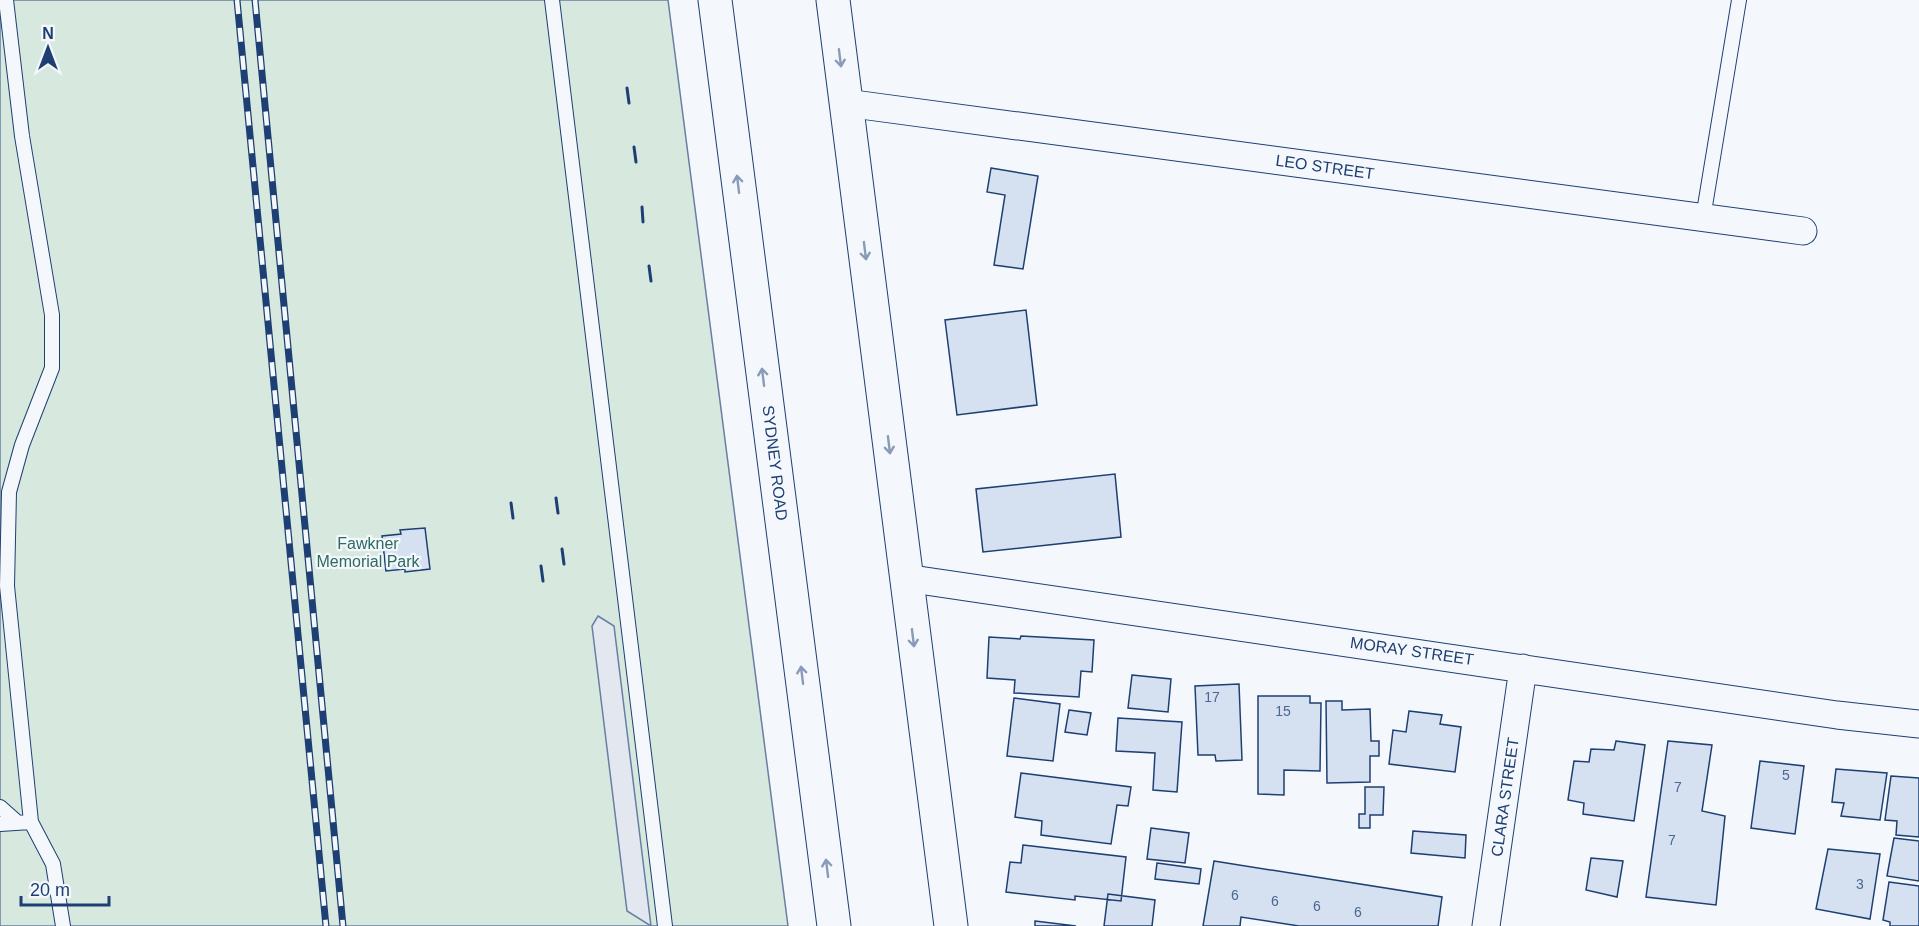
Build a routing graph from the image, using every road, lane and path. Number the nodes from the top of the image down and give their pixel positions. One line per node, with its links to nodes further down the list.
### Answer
1 (6, 0): 13 (lane)
2 (552, 0): 16 (lane)
3 (715, 0): 17 (highway, SYDNEY ROAD, one-way to 3)
4 (833, 0): 6 (highway, one-way to 6)
5 (1738, 0): 7 (lane)
6 (846, 103): 7 (street, LEO STREET); 9 (highway, one-way to 9)
7 (1703, 218): 8 (street, LEO STREET)
8 (1803, 231)
9 (905, 578): 10 (street, MORAY STREET); 18 (highway, one-way to 18)
10 (1523, 668): 11 (street, MORAY STREET); 19 (street, CLARA STREET)
11 (1919, 724)
12 (0, 807): 13 (lane)
13 (25, 823): 14 (lane); 15 (lane)
14 (0, 824)
15 (63, 926)
16 (665, 926)
17 (834, 926)
18 (951, 926)
19 (1486, 926)

